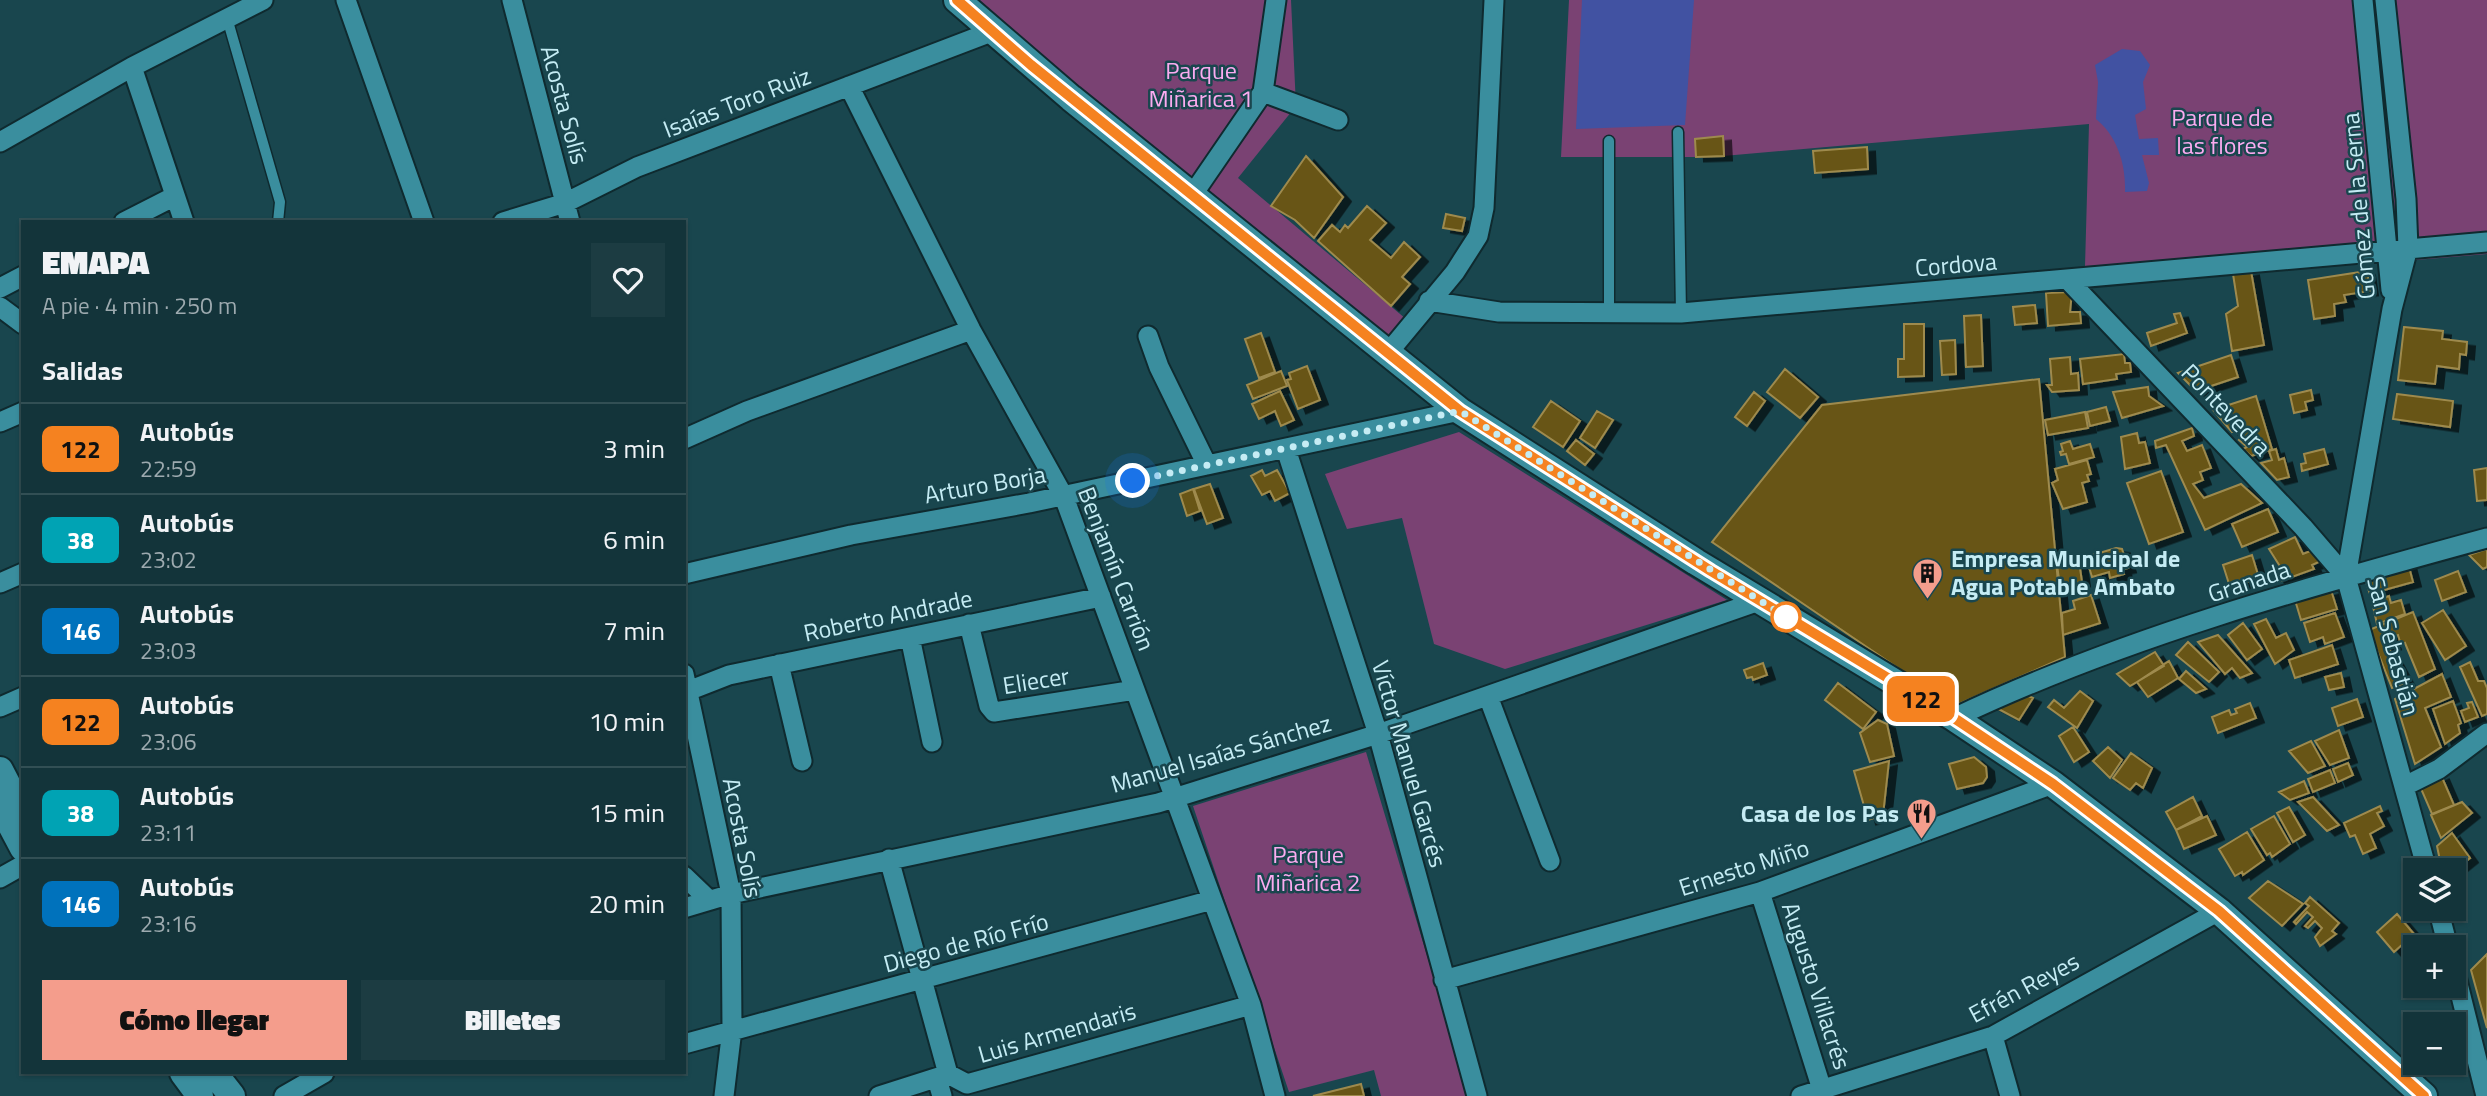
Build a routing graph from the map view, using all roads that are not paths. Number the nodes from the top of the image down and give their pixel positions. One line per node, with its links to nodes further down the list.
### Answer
1 (263, 0): 9 (street)
2 (346, 0): 26 (street)
3 (512, 0): 22 (street, Acosta Solís)
4 (957, 0): 10 (main road)
5 (1276, 0): 15 (street)
6 (1494, 0): 34 (street)
7 (2363, 0): 12 (street, Gómez de la Serna)
8 (2385, 0): 11 (street, Gómez de la Serna)
9 (227, 18): 13 (street); 25 (lane)
10 (991, 32): 14 (street, Isaías Toro Ruiz); 20 (main road)
11 (2389, 40): 12 (street); 30 (street, Gómez de la Serna)
12 (2367, 44): 30 (street, Gómez de la Serna)
13 (132, 67): 19 (street); 21 (street)
14 (849, 86): 22 (street, Isaías Toro Ruiz); 40 (street, Benjamín Carrión)
15 (1263, 92): 16 (street); 20 (street)
16 (1338, 120)
17 (1678, 132): 37 (lane)
18 (1609, 141): 38 (lane)
19 (0, 142)
20 (1193, 194): 42 (main road)
21 (175, 196): 23 (street); 24 (street)
22 (565, 203): 27 (street, Isaías Toro Ruiz); 28 (street, Acosta Solís)
23 (128, 220)
24 (183, 220)
25 (278, 220)
26 (423, 220)
27 (510, 220)
28 (569, 220)
29 (2487, 242): 30 (street, Cordova)
30 (2398, 249): 32 (street, Cordova); 36 (street, Gómez de la Serna)
31 (21, 277): 33 (street)
32 (2067, 280): 37 (street, Cordova); 53 (street, Pontevedra)
33 (0, 288)
34 (1429, 301): 38 (street, Cordova); 42 (street)
35 (0, 307): 39 (street)
36 (2392, 309): 53 (street, San Sebastián)
37 (1681, 313): 38 (street, Cordova)
38 (1609, 315)
39 (21, 323)
40 (971, 330): 46 (street); 49 (street, Benjamín Carrión)
41 (1148, 336): 48 (street)
42 (1387, 354): 43 (main road)
43 (1460, 411): 47 (street, Arturo Borja); 56 (main road)
44 (21, 413): 45 (street)
45 (0, 422)
46 (686, 438)
47 (1286, 449): 48 (street, Arturo Borja); 67 (street, Víctor Manuel Garcés)
48 (1207, 465): 49 (street, Arturo Borja)
49 (1063, 496): 52 (street, Arturo Borja); 55 (street, Benjamín Carrión)
50 (2487, 538): 53 (street, Granada)
51 (21, 574): 54 (street)
52 (686, 574)
53 (2346, 577): 65 (street, Granada); 72 (street, San Sebastián)
54 (0, 583)
55 (1101, 597): 57 (street, Roberto Andrade); 61 (street, Benjamín Carrión)
56 (1759, 601): 62 (street, Manuel Isaías Sánchez); 65 (main road)
57 (969, 624): 58 (street, Roberto Andrade); 61 (street, Eliecer)
58 (910, 637): 59 (street, Roberto Andrade); 68 (street)
59 (779, 664): 60 (street, Roberto Andrade); 69 (street)
60 (686, 683): 84 (street, Acosta Solís)
61 (1135, 690): 73 (street, Benjamín Carrión)
62 (1488, 695): 67 (street, Manuel Isaías Sánchez); 79 (street)
63 (21, 698): 64 (street)
64 (0, 707)
65 (1954, 718): 71 (main road)
66 (2487, 733): 72 (street)
67 (1378, 734): 73 (street, Manuel Isaías Sánchez); 89 (street, Víctor Manuel Garcés)
68 (932, 742)
69 (802, 761)
70 (0, 770): 75 (main road)
71 (2053, 784): 83 (street, Ernesto Miño); 88 (main road)
72 (2405, 786): 77 (street, San Sebastián)
73 (1173, 798): 78 (street, Manuel Isaías Sánchez); 86 (street, Benjamín Carrión)
74 (0, 805): 76 (main road)
75 (21, 810)
76 (21, 844)
77 (2424, 858)
78 (888, 859): 84 (street, Manuel Isaías Sánchez); 90 (street)
79 (1550, 861)
80 (21, 866): 81 (street)
81 (0, 877)
82 (686, 878): 85 (street)
83 (1760, 892): 89 (street, Ernesto Miño); 100 (street, Augusto Villacrés)
84 (731, 894): 85 (street, Manuel Isaías Sánchez); 93 (street, Acosta Solís)
85 (708, 899): 87 (street, Manuel Isaías Sánchez)
86 (1212, 900): 90 (street, Diego de Río Frío); 92 (street, Benjamín Carrión)
87 (686, 907)
88 (2219, 911): 94 (street, Efrén Reyes); 110 (main road)
89 (1444, 980): 107 (street, Víctor Manuel Garcés)
90 (922, 981): 93 (street, Diego de Río Frío); 99 (street)
91 (2462, 998): 111 (street)
92 (1251, 1004): 99 (street, Luis Armendaris); 106 (street, Benjamín Carrión)
93 (733, 1029): 95 (street, Diego de Río Frío); 104 (street, Acosta Solís)
94 (1993, 1036): 100 (street, Efrén Reyes); 109 (street)
95 (686, 1043)
96 (184, 1074): 101 (main road)
97 (215, 1074): 102 (main road)
98 (322, 1074): 103 (street)
99 (942, 1083): 105 (street, Luis Armendaris)
100 (1823, 1093): 108 (street, Efrén Reyes)
101 (200, 1096)
102 (232, 1096)
103 (284, 1096)
104 (724, 1096)
105 (879, 1096)
106 (1275, 1096)
107 (1477, 1096)
108 (1801, 1096)
109 (2010, 1096)
110 (2424, 1096)
111 (2486, 1096)

